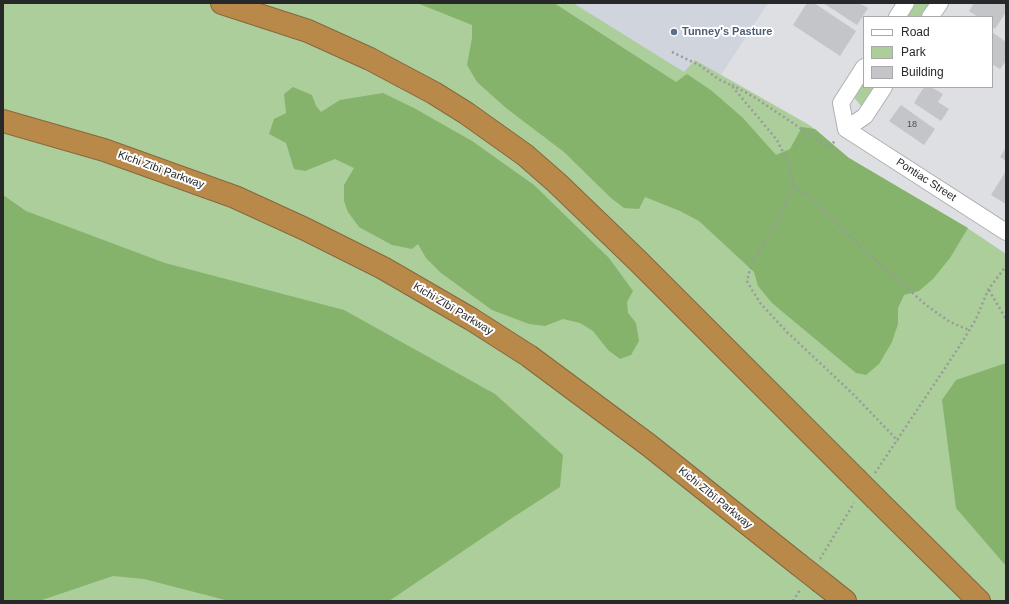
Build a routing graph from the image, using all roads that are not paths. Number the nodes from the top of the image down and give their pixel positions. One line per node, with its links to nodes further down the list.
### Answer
1 (222, 3): 12 (highway, bridge)
2 (906, 3): 4 (street)
3 (940, 3): 5 (street)
4 (898, 16)
5 (931, 16)
6 (863, 69): 9 (street)
7 (883, 88): 9 (street)
8 (3, 121): 11 (highway, Kichi Zībī Parkway)
9 (846, 129): 10 (street, Pontiac Street)
10 (1006, 232)
11 (845, 601)
12 (980, 601)

